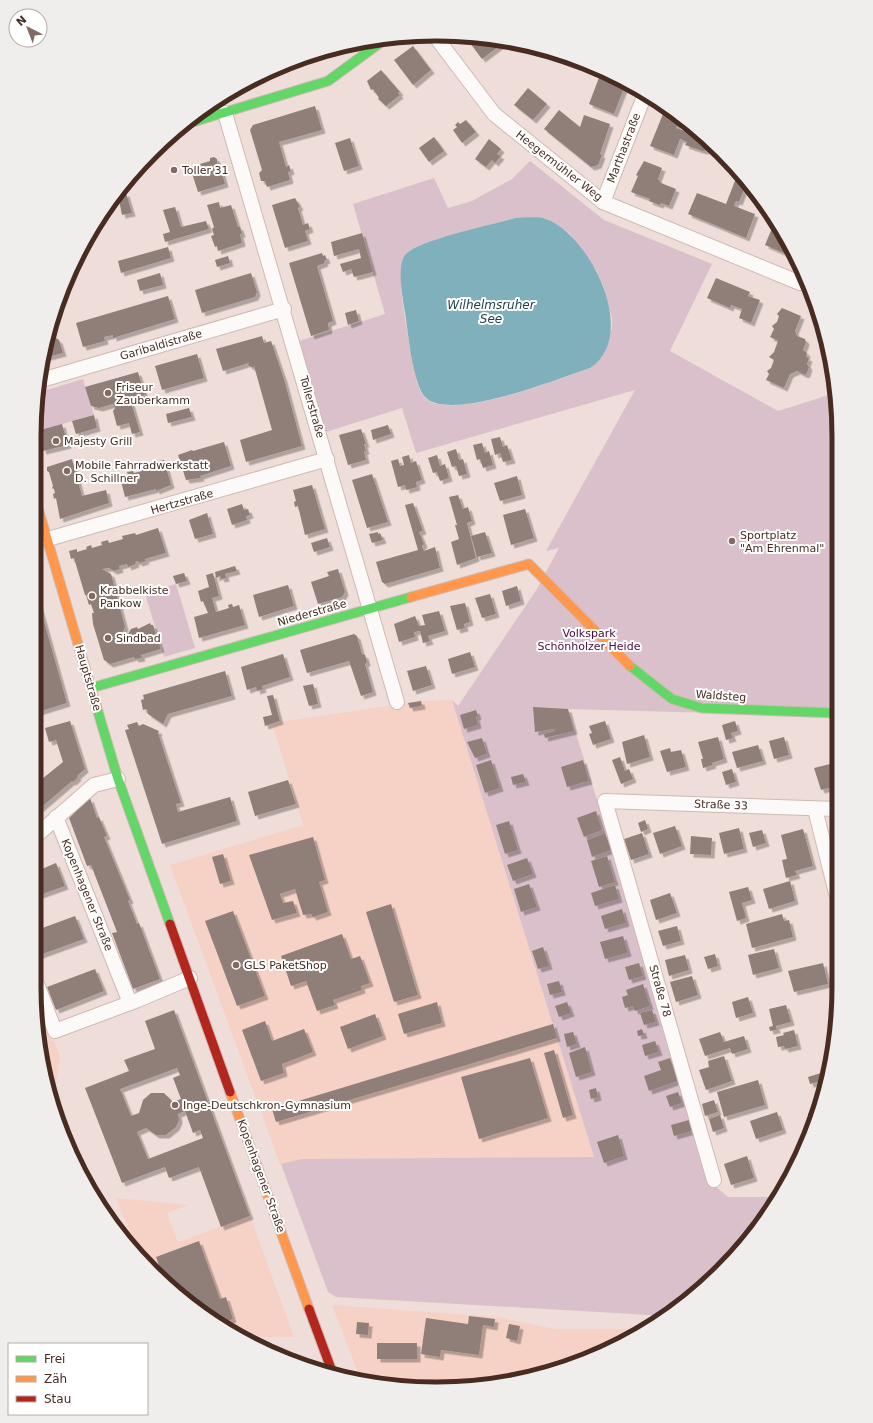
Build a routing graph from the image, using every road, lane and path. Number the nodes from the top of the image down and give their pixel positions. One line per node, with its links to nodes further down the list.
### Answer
1 (439, 41): 6 (street, Heegermühler Weg)
2 (376, 46): 4 (street)
3 (643, 100): 6 (street, Marthastraße)
4 (225, 113): 5 (street); 8 (street, Tollerstraße)
5 (199, 121)
6 (604, 202): 7 (street, Heegermühler Weg)
7 (801, 283)
8 (284, 309): 9 (street, Garibaldistraße); 10 (street, Tollerstraße)
9 (45, 379)
10 (327, 459): 12 (street, Hertzstraße); 14 (street, Tollerstraße)
11 (41, 529): 12 (street, Hauptstraße)
12 (43, 542): 15 (street, Hauptstraße)
13 (537, 571): 14 (street, Niederstraße); 17 (street, Waldsteg)
14 (370, 609): 15 (street, Niederstraße); 16 (street, Tollerstraße)
15 (91, 688): 18 (street, Hauptstraße)
16 (397, 702)
17 (832, 712)
18 (118, 779): 22 (street); 25 (street, Kopenhagener Straße)
19 (605, 801): 20 (street, Straße 33); 28 (street, Straße 78)
20 (815, 809): 21 (street, Straße 33); 24 (street)
21 (832, 809)
22 (56, 817): 23 (street); 27 (street, Kopenhagener Straße)
23 (41, 832)
24 (832, 877)
25 (190, 978): 27 (street); 29 (street, Kopenhagener Straße)
26 (41, 993): 27 (street)
27 (130, 1003)
28 (714, 1180)
29 (331, 1368)

